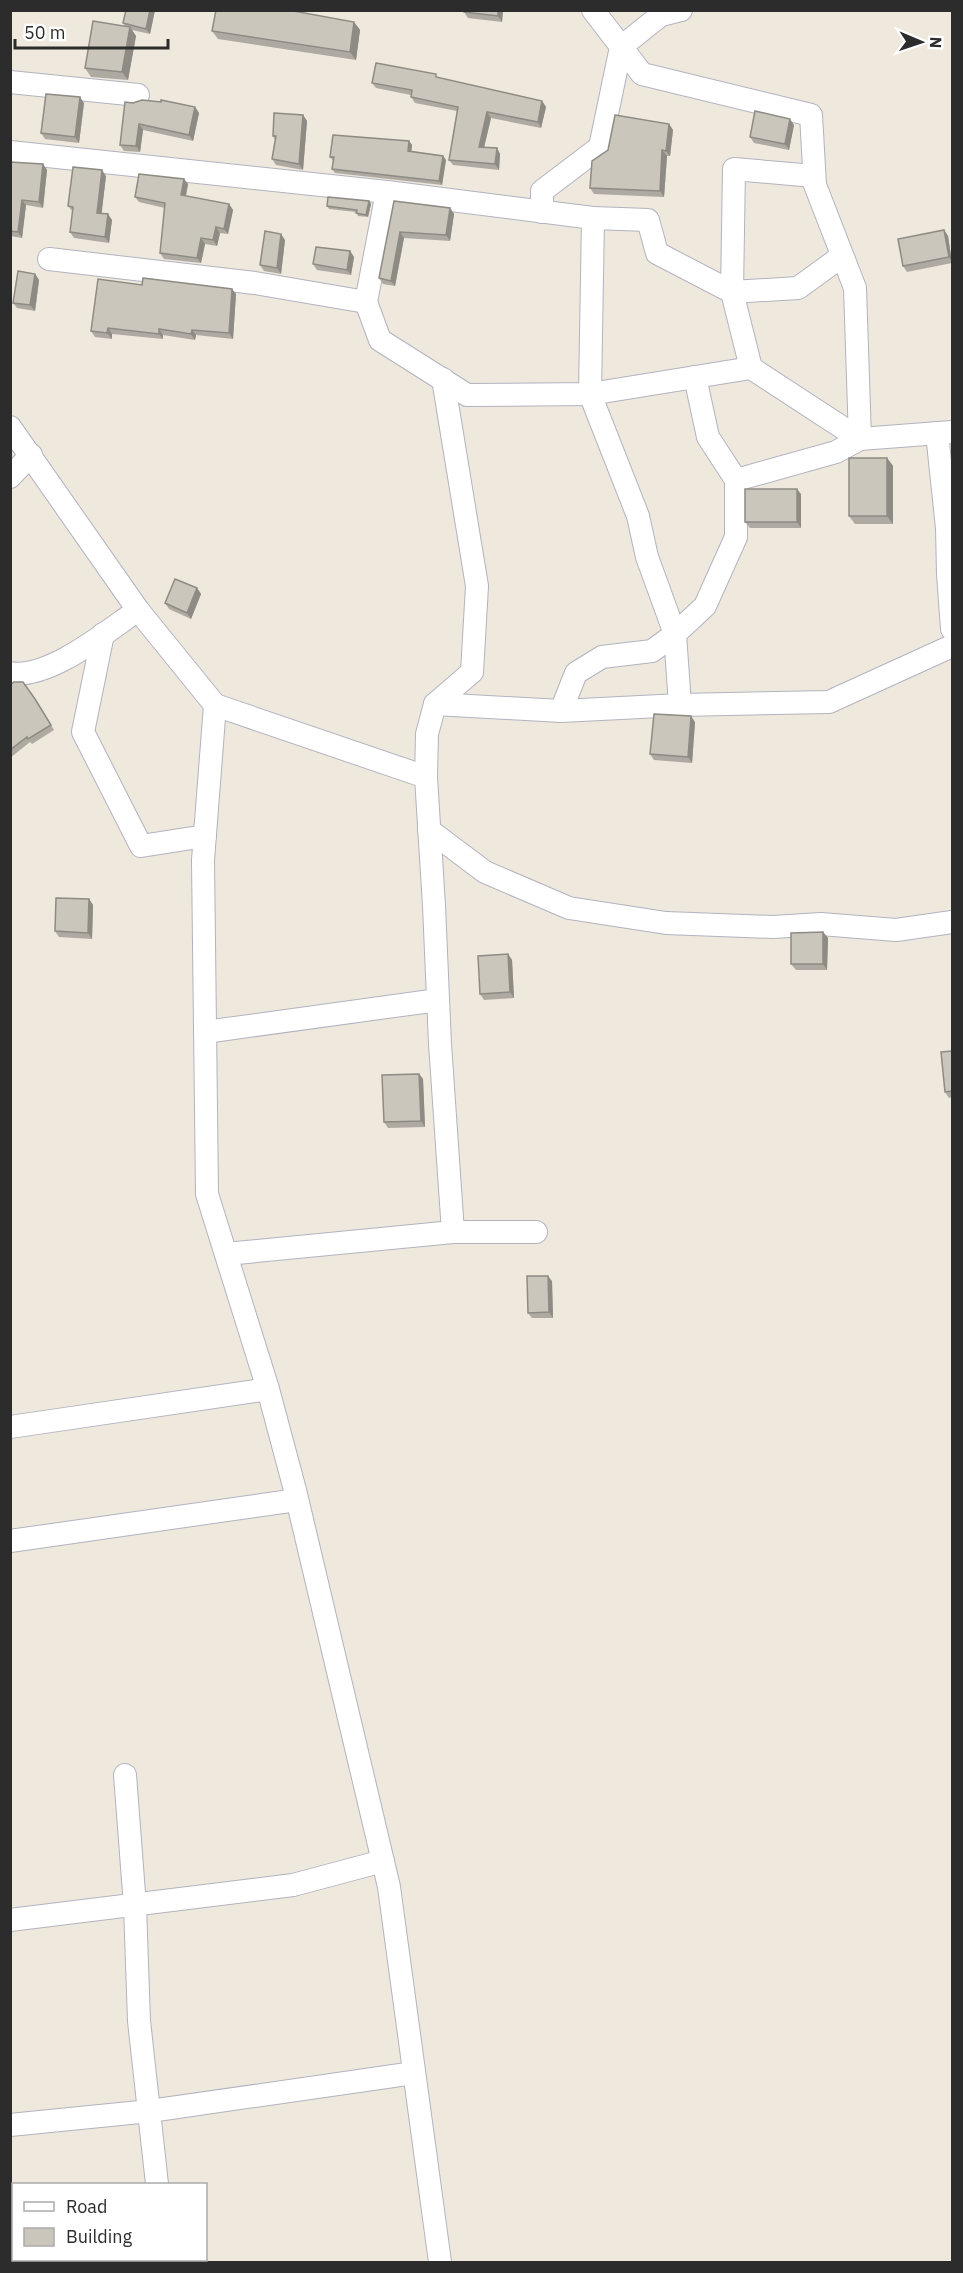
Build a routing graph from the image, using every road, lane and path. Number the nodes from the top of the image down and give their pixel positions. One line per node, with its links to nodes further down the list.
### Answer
1 (593, 10): 3 (street)
2 (681, 10): 3 (street)
3 (621, 47): 7 (street); 9 (street)
4 (10, 82): 5 (street)
5 (138, 95)
6 (10, 152): 8 (street)
7 (814, 176): 11 (street); 13 (street)
8 (387, 192): 9 (street); 14 (street)
9 (542, 212): 10 (street)
10 (593, 218): 13 (street); 18 (street)
11 (842, 256): 13 (street); 21 (street)
12 (49, 259): 14 (street)
13 (732, 292): 15 (street)
14 (366, 302): 17 (street)
15 (751, 368): 16 (street); 21 (street)
16 (695, 376): 18 (street); 24 (street)
17 (443, 379): 18 (street); 31 (street)
18 (590, 394): 28 (street)
19 (10, 427): 22 (street)
20 (945, 433): 21 (street); 26 (street)
21 (860, 439): 24 (street)
22 (30, 455): 23 (street); 25 (street)
23 (10, 477)
24 (736, 480): 28 (street)
25 (138, 610): 27 (street); 32 (street)
26 (952, 629)
27 (103, 634): 30 (street); 37 (street)
28 (675, 634): 33 (street); 34 (street)
29 (952, 646): 33 (street)
30 (10, 673)
31 (435, 704): 34 (street); 35 (street)
32 (214, 705): 35 (street); 37 (street)
33 (680, 705): 34 (street)
34 (561, 711)
35 (426, 777): 36 (street)
36 (429, 830): 38 (street); 39 (street)
37 (204, 836): 40 (street)
38 (952, 922)
39 (438, 1000): 40 (street); 41 (street)
40 (205, 1032): 43 (street)
41 (453, 1232): 42 (street); 43 (street)
42 (536, 1232)
43 (226, 1254): 44 (street)
44 (268, 1389): 45 (street); 46 (street)
45 (10, 1427)
46 (297, 1500): 47 (street); 49 (street)
47 (10, 1541)
48 (126, 1775): 50 (street)
49 (383, 1860): 50 (street); 52 (street)
50 (135, 1906): 51 (street); 53 (street)
51 (10, 1920)
52 (414, 2073): 53 (street); 56 (street)
53 (150, 2111): 54 (street); 55 (street)
54 (10, 2125)
55 (157, 2183)
56 (440, 2262)

